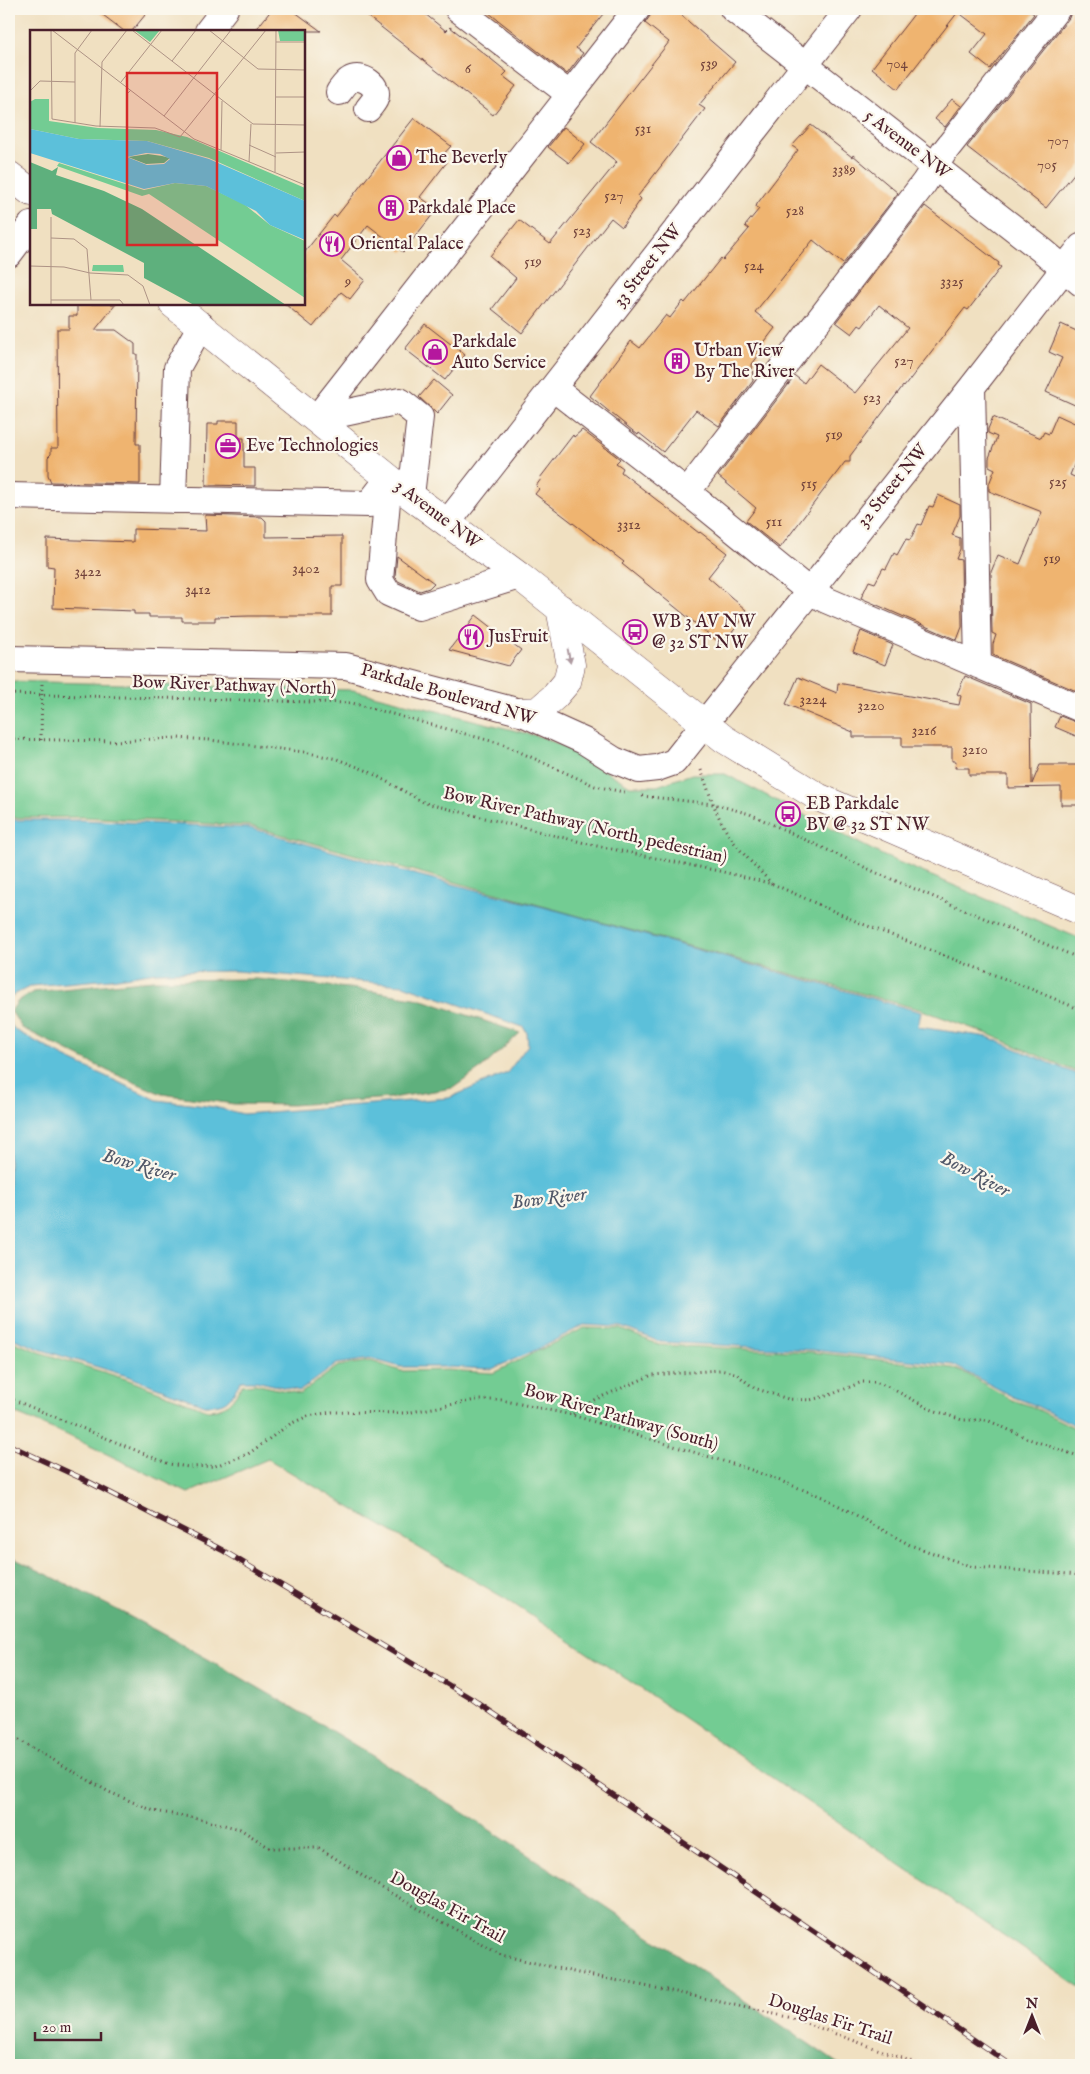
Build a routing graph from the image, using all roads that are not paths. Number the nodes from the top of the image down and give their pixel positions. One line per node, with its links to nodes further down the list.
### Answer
1 (225, 9): 7 (street)
2 (458, 9): 10 (street)
3 (636, 9): 10 (street)
4 (733, 9): 8 (street, 5 Avenue NW)
5 (848, 9): 8 (street, 33 Street NW)
6 (1057, 9): 12 (street)
7 (209, 30)
8 (804, 65): 12 (street, 5 Avenue NW); 22 (street, 33 Street NW)
9 (339, 92): 11 (street)
10 (569, 94): 23 (street)
11 (368, 109)
12 (935, 166): 18 (street, 5 Avenue NW); 25 (street)
13 (9, 175): 14 (main road)
14 (30, 191)
15 (30, 227): 17 (street)
16 (1081, 247): 18 (street, 32 Street NW)
17 (9, 254)
18 (1073, 276): 21 (street, 32 Street NW)
19 (174, 305): 20 (main road, 3 Avenue NW)
20 (200, 324): 23 (main road, 3 Avenue NW); 28 (street)
21 (972, 387): 31 (street, 32 Street NW); 34 (street)
22 (553, 388): 25 (street); 29 (street, 33 Street NW)
23 (316, 419): 24 (main road, 3 Avenue NW); 27 (street)
24 (389, 478): 27 (main road, 3 Avenue NW); 28 (street); 30 (street)
25 (687, 492): 31 (street)
26 (9, 496): 28 (street)
27 (411, 496): 29 (main road, 3 Avenue NW)
28 (173, 500)
29 (447, 523): 30 (main road, 3 Avenue NW)
30 (519, 576): 32 (main road, 3 Avenue NW)
31 (809, 591): 34 (street); 37 (street, 32 Street NW)
32 (560, 608): 36 (main road, one-way to 36); 37 (main road, 3 Avenue NW)
33 (9, 659): 36 (street, Parkdale Boulevard NW)
34 (978, 665): 35 (street)
35 (1081, 709)
36 (520, 712): 37 (street, Parkdale Boulevard NW)
37 (704, 724): 38 (main road)
38 (1081, 911)

